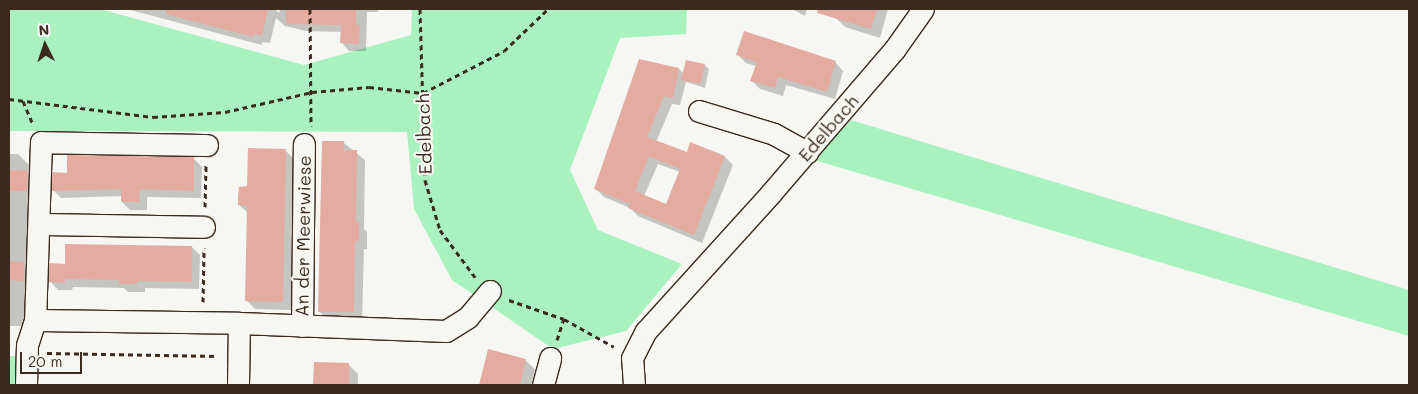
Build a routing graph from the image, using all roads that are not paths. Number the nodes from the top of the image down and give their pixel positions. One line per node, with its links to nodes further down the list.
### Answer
1 (923, 9): 5 (street, Edelbach)
2 (699, 111): 5 (street)
3 (304, 144): 11 (street, An der Meerwiese)
4 (207, 145): 6 (street)
5 (807, 152): 16 (street, Edelbach)
6 (40, 224): 7 (street); 9 (street)
7 (204, 227)
8 (490, 291): 11 (street)
9 (36, 320): 10 (street, An der Meerwiese); 13 (street)
10 (239, 322): 11 (street, An der Meerwiese); 14 (street)
11 (302, 326)
12 (550, 358): 15 (street)
13 (26, 385)
14 (238, 385)
15 (543, 385)
16 (634, 385)

